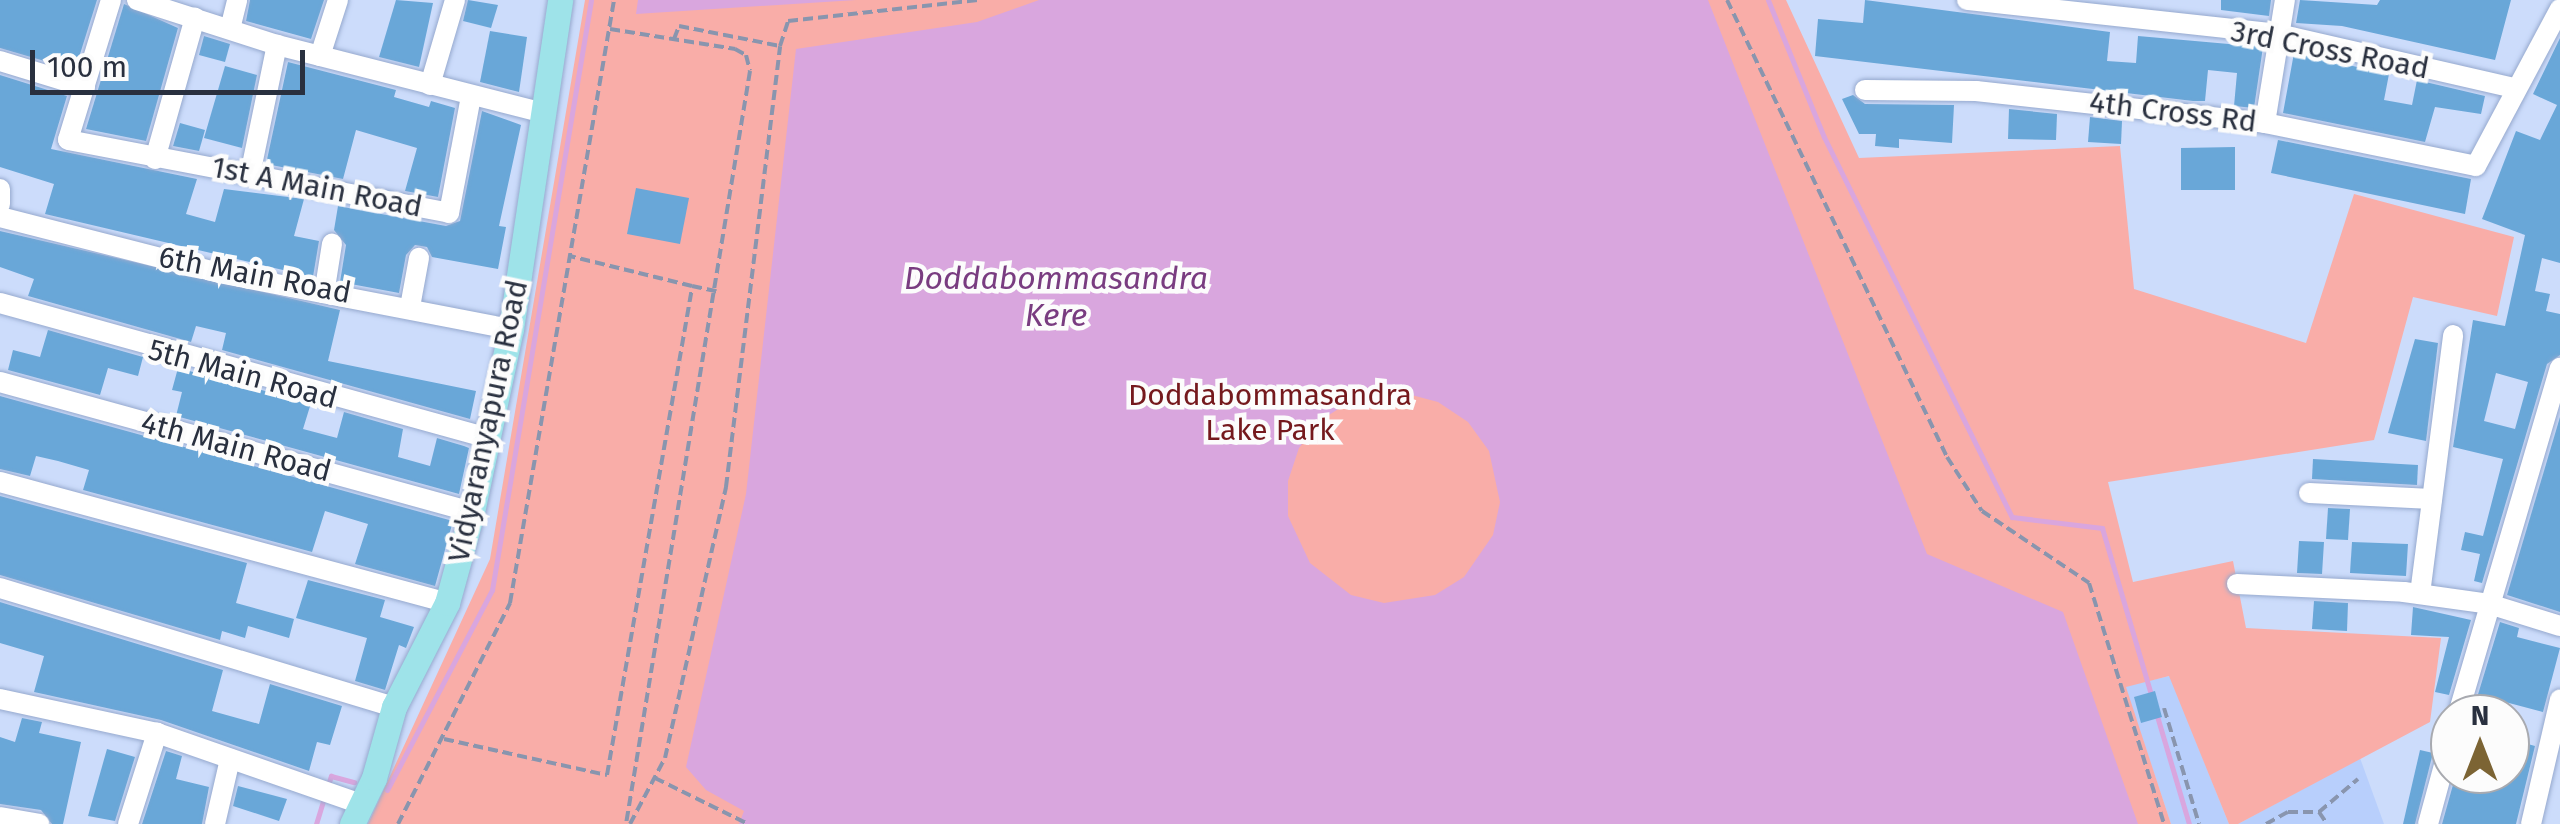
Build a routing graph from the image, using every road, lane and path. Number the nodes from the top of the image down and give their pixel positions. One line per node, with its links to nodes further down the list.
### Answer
1 (110, 0): 23 (street)
2 (238, 0): 15 (street)
3 (338, 0): 20 (street)
4 (455, 0): 22 (street)
5 (560, 0): 27 (main road, Vidyaranyapura Road)
6 (614, 0): 14 (path)
7 (978, 0): 19 (path)
8 (1727, 0): 77 (path)
9 (1968, 0): 16 (street, 3rd Cross Road)
10 (2285, 0): 16 (street)
11 (145, 1): 13 (street)
12 (2560, 9): 24 (street)
13 (195, 18): 15 (street); 29 (street)
14 (610, 28): 17 (path); 35 (path)
15 (230, 29): 18 (street)
16 (2278, 34): 24 (street, 3rd Cross Road); 28 (street)
17 (674, 39): 19 (path); 39 (path)
18 (277, 45): 20 (street); 30 (street)
19 (780, 46): 65 (path)
20 (320, 56): 22 (street)
21 (0, 61): 23 (street)
22 (430, 85): 26 (street)
23 (86, 87): 29 (street, 1st A Main Road)
24 (2513, 88): 28 (street, 4th Cross Rd)
25 (1865, 90): 28 (street, 4th Cross Rd)
26 (471, 96): 27 (street); 30 (street, 1st A Main Road)
27 (544, 113): 42 (main road, Vidyaranyapura Road)
28 (2265, 123)
29 (155, 159): 30 (street, 1st A Main Road)
30 (251, 170)
31 (0, 188): 32 (street)
32 (0, 204)
33 (0, 217): 38 (street, 6th Main Road)
34 (332, 244): 38 (street)
35 (570, 256): 37 (path); 63 (path)
36 (420, 258): 41 (street)
37 (692, 286): 39 (path); 63 (path)
38 (325, 288): 41 (street, 6th Main Road)
39 (716, 292): 75 (path)
40 (0, 304): 46 (street, 5th Main Road)
41 (410, 307): 42 (street, 6th Main Road)
42 (511, 329): 46 (main road, Vidyaranyapura Road)
43 (2454, 335): 49 (street)
44 (2560, 368): 55 (street)
45 (0, 382): 50 (street, 4th Main Road)
46 (488, 438): 50 (main road, Vidyaranyapura Road)
47 (0, 482): 54 (street)
48 (2309, 494): 49 (street)
49 (2432, 498): 53 (street)
50 (472, 512): 54 (main road, Vidyaranyapura Road)
51 (2237, 584): 53 (street)
52 (0, 588): 60 (street)
53 (2420, 594): 55 (street)
54 (448, 603): 60 (main road, Vidyaranyapura Road)
55 (2488, 604): 56 (street); 57 (street)
56 (2560, 626)
57 (2463, 694)
58 (0, 699): 62 (street)
59 (2560, 699): 82 (street)
60 (394, 708): 69 (main road, Vidyaranyapura Road)
61 (2164, 708): 78 (path)
62 (156, 733): 64 (street); 72 (street)
63 (444, 739): 74 (path)
64 (230, 759): 69 (street); 73 (street)
65 (654, 778): 75 (path); 76 (path)
66 (2358, 779): 68 (path)
67 (2436, 794): 81 (street)
68 (2319, 812): 79 (path); 80 (path)
69 (357, 814)
70 (0, 816): 71 (street)
71 (39, 824)
72 (128, 824)
73 (216, 824)
74 (398, 824)
75 (628, 824)
76 (748, 824)
77 (2164, 824)
78 (2199, 824)
79 (2266, 824)
80 (2327, 824)
81 (2428, 824)
82 (2531, 824)

